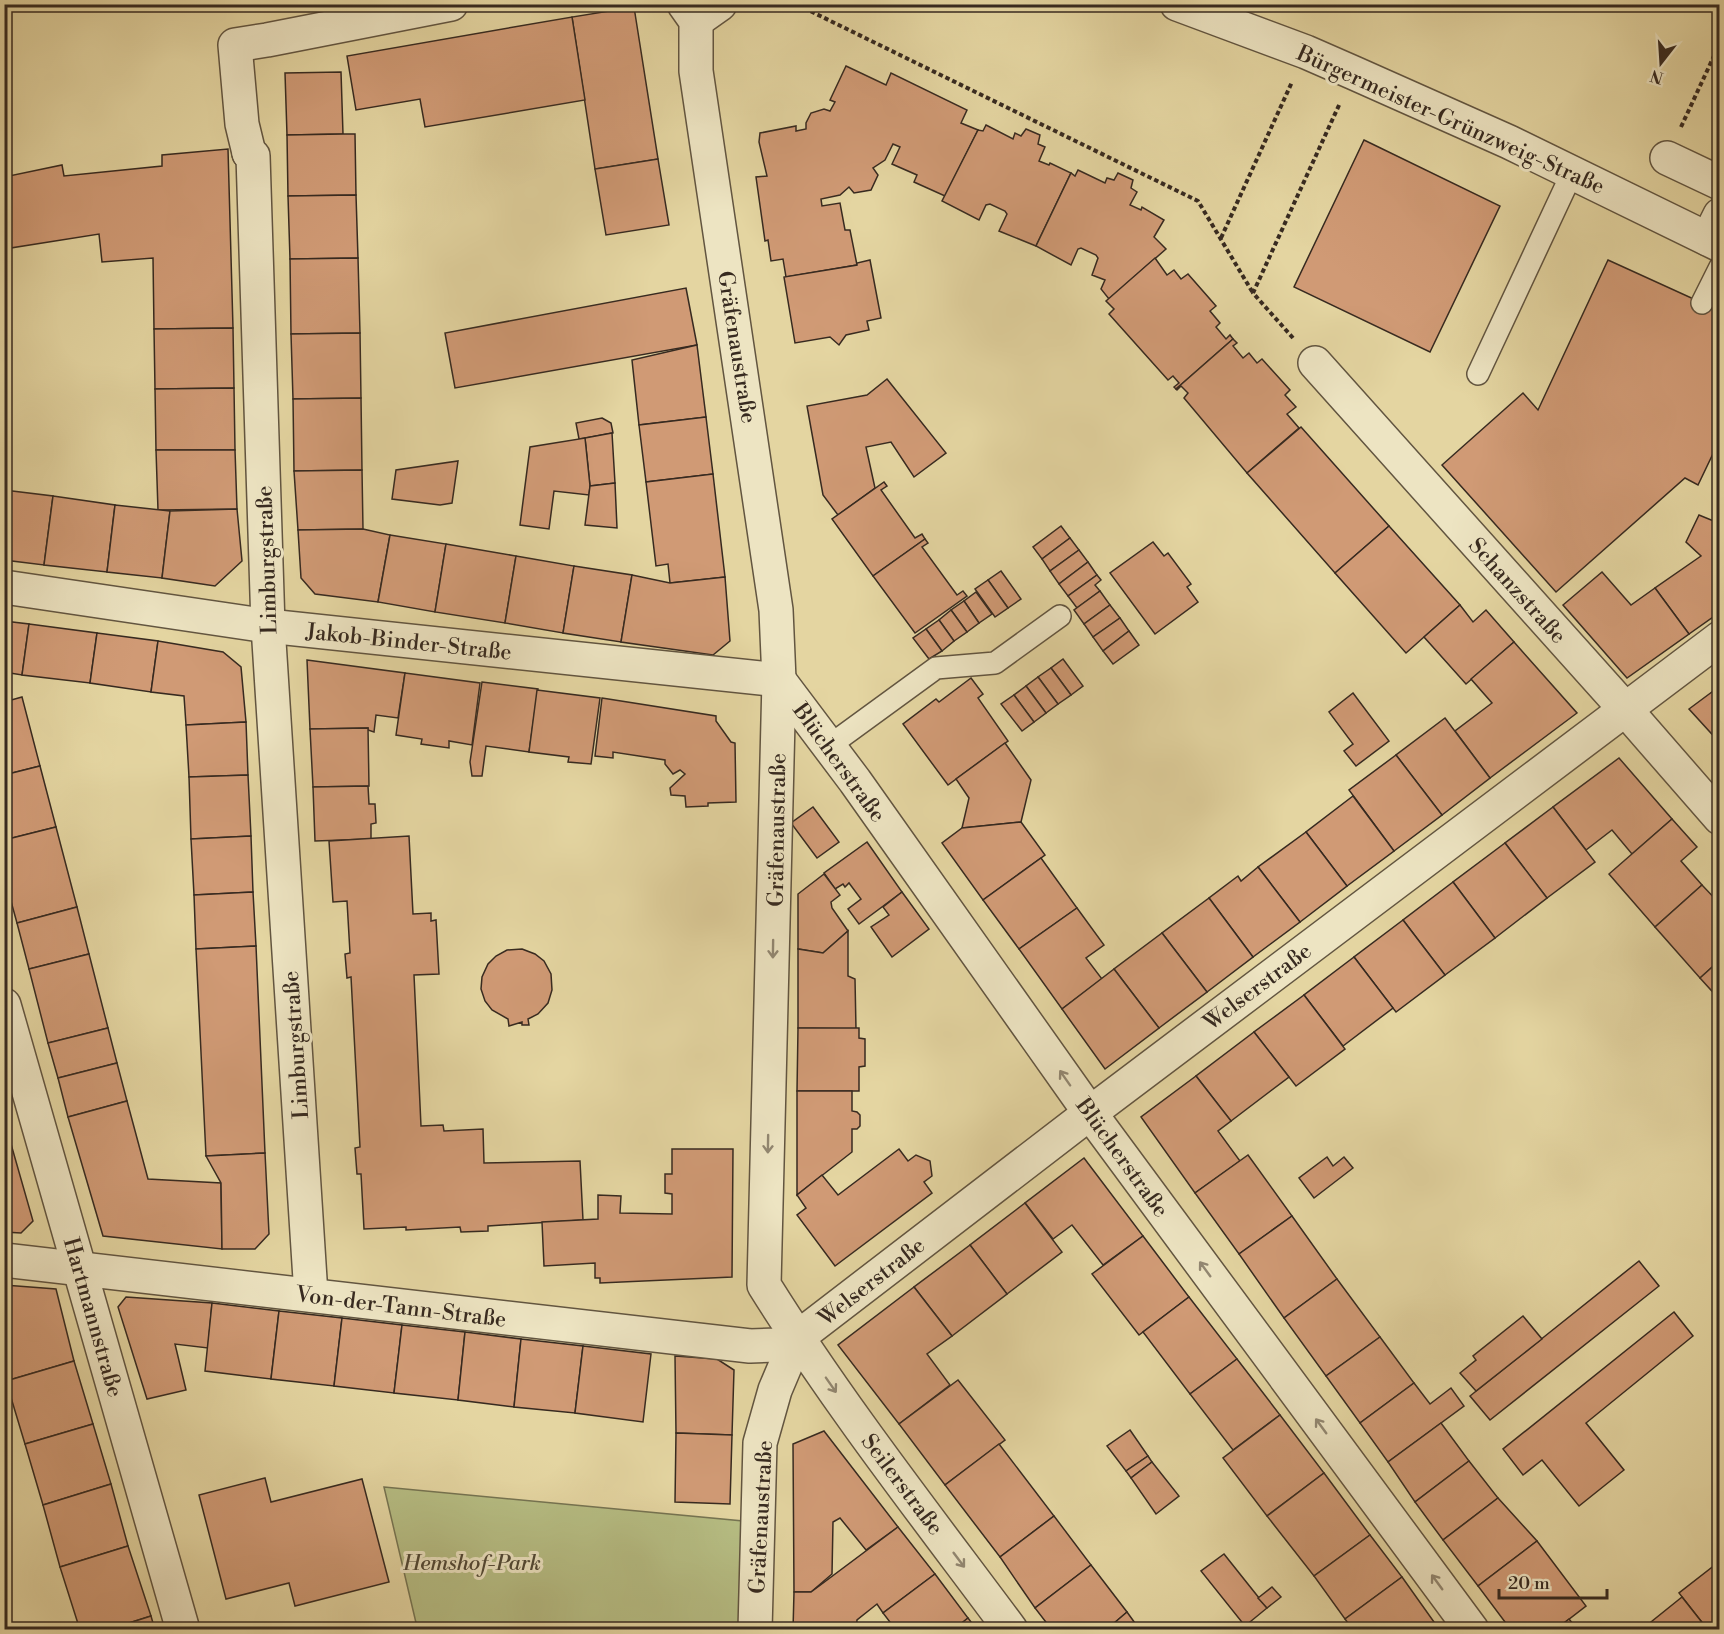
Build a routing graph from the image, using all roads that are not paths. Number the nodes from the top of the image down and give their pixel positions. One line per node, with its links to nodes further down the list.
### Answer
1 (451, 4): 13 (street, Limburgstraße)
2 (1177, 4): 5 (street, Bürgermeister-Grünzweig-Straße)
3 (700, 10): 15 (street, Gräfenaustraße)
4 (1666, 158): 6 (street)
5 (1572, 173): 7 (street, Bürgermeister-Grünzweig-Straße); 10 (lane)
6 (1719, 183)
7 (1717, 242): 8 (lane)
8 (1702, 303)
9 (1316, 363): 16 (street, Schanzstraße)
10 (1478, 374)
11 (4, 587): 13 (street, Jakob-Binder-Straße)
12 (1060, 616): 17 (lane)
13 (268, 626): 15 (street, Jakob-Binder-Straße); 23 (street, Limburgstraße)
14 (1719, 638): 16 (street, Welserstraße)
15 (779, 680): 17 (street, Blücherstraße); 24 (street, Gräfenaustraße, one-way to 24)
16 (1625, 709): 18 (street, Schanzstraße); 20 (street, Welserstraße)
17 (829, 746): 20 (street, Blücherstraße, one-way to 17)
18 (1719, 818)
19 (4, 1005): 22 (street, Hartmannstraße)
20 (1090, 1113): 24 (street, Welserstraße); 28 (street, Blücherstraße, one-way to 20)
21 (4, 1260): 22 (street, Von-der-Tann-Straße)
22 (80, 1269): 23 (street, Von-der-Tann-Straße); 25 (street, Hartmannstraße)
23 (311, 1295): 24 (street, Von-der-Tann-Straße)
24 (797, 1338): 26 (street, Gräfenaustraße); 27 (street, Seilerstraße, one-way to 27)
25 (183, 1629)
26 (755, 1629)
27 (1011, 1629)
28 (1472, 1629)

